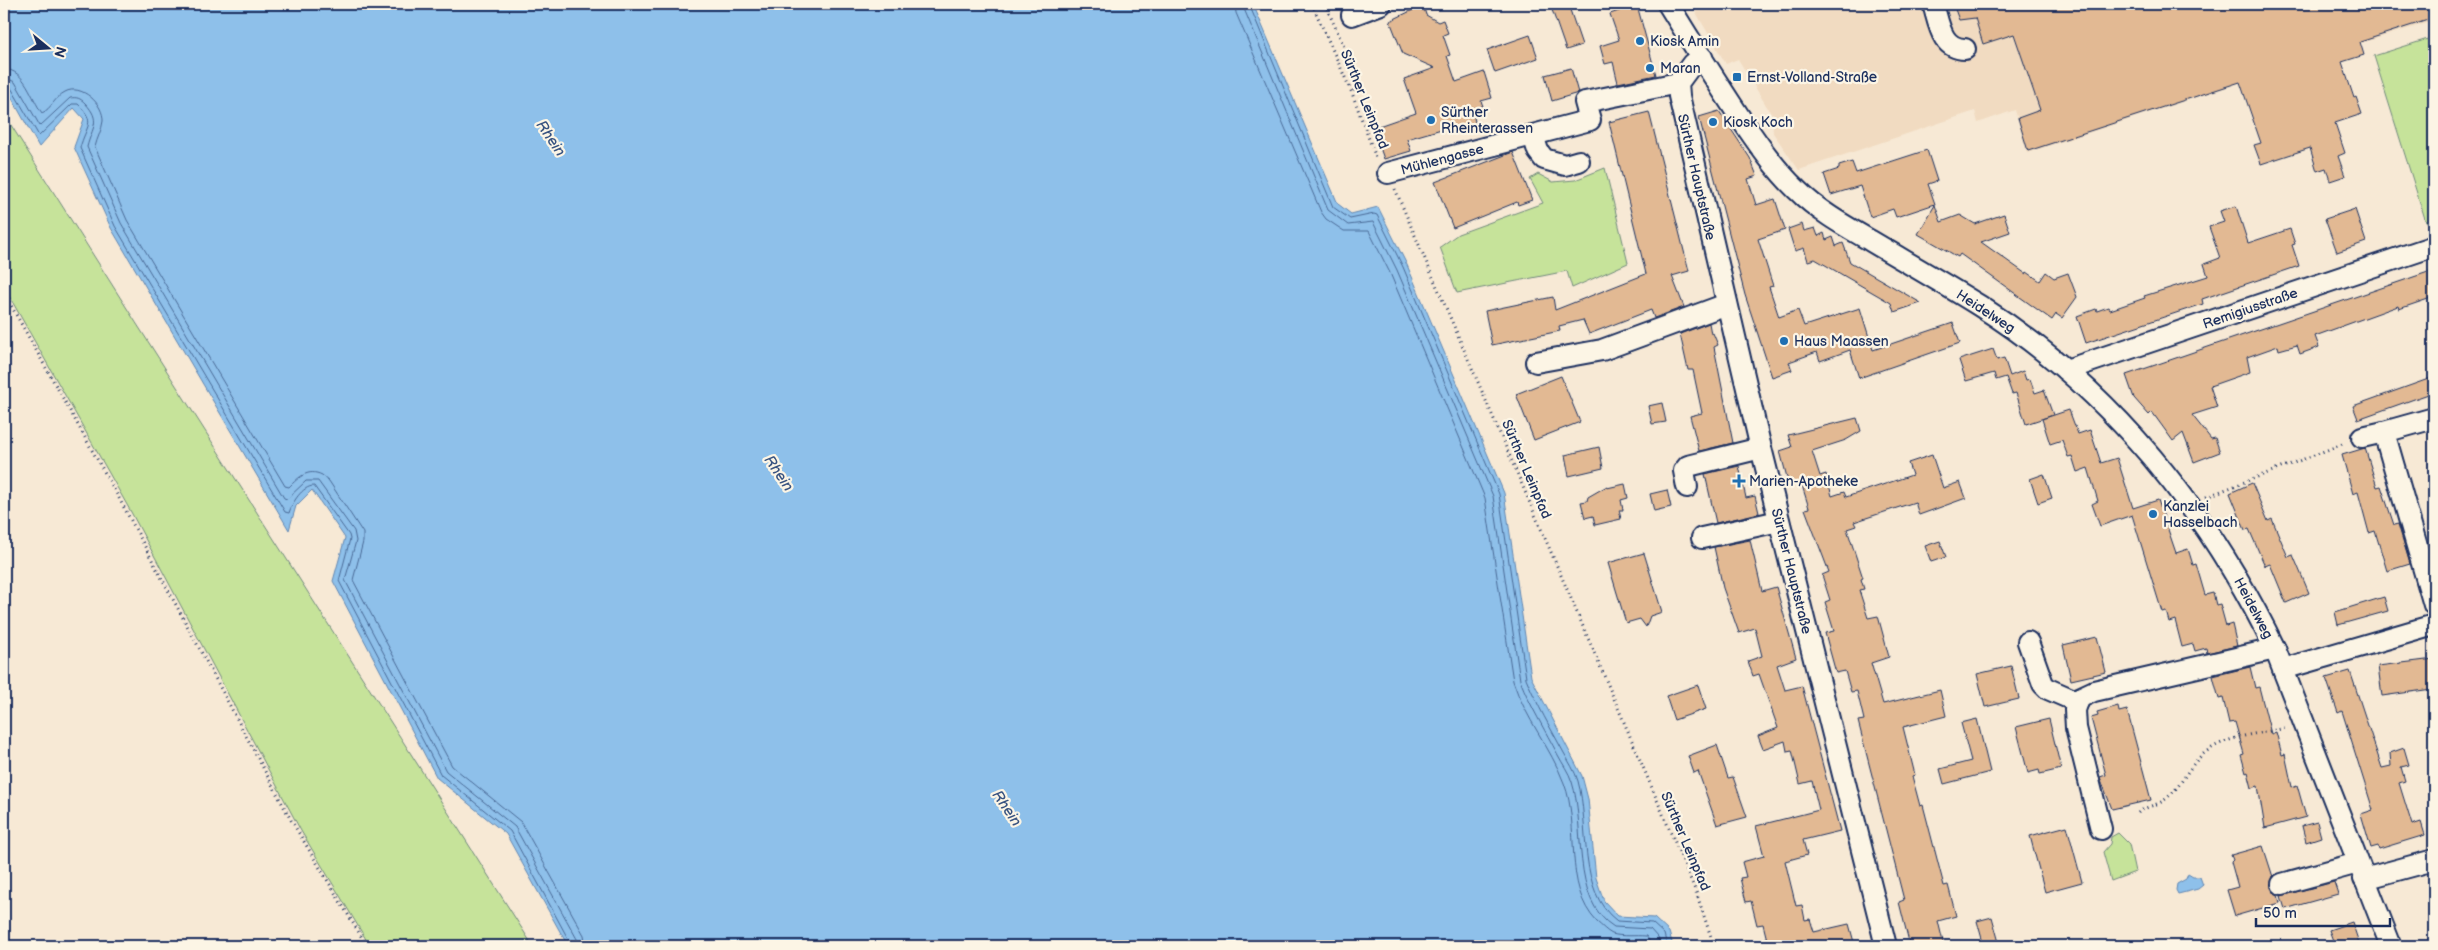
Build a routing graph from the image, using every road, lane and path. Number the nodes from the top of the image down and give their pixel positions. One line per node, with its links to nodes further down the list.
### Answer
1 (1312, 4): 10 (path, Sürther Leinpfad)
2 (1325, 4): 10 (path)
3 (1381, 4): 6 (street)
4 (1668, 4): 8 (street, Heidelweg)
5 (1933, 4): 7 (street)
6 (1352, 15)
7 (1965, 49)
8 (1702, 56): 9 (street); 18 (street, Heidelweg)
9 (1678, 83): 11 (street, Mühlengasse); 16 (street, Sürther Hauptstraße)
10 (1352, 93): 13 (path, Sürther Leinpfad)
11 (1533, 135): 12 (street); 13 (street, Mühlengasse)
12 (1579, 162)
13 (1388, 173): 40 (path, Sürther Leinpfad)
14 (2434, 246): 18 (street, Remigiusstraße)
15 (4, 293): 39 (path)
16 (1727, 304): 17 (street); 22 (street, Sürther Hauptstraße)
17 (1536, 362)
18 (2066, 370): 24 (street, Heidelweg)
19 (2434, 418): 20 (street)
20 (2384, 432): 21 (street); 27 (street)
21 (2362, 437): 24 (path)
22 (1761, 448): 23 (street); 25 (street, Sürther Hauptstraße)
23 (1687, 487)
24 (2189, 504): 30 (street, Heidelweg)
25 (1779, 521): 26 (street); 41 (street, Sürther Hauptstraße)
26 (1702, 538)
27 (2434, 605)
28 (2434, 624): 31 (street)
29 (2028, 642): 32 (street)
30 (2275, 649): 31 (street, Heidelweg); 32 (street, Heidelweg)
31 (2283, 670): 33 (street, Heidelweg)
32 (2078, 702): 35 (street)
33 (2304, 723): 34 (path); 37 (street, Heidelweg)
34 (2138, 813)
35 (2101, 829)
36 (2434, 860): 37 (street)
37 (2361, 871): 38 (street); 42 (street, Heidelweg)
38 (2282, 884)
39 (367, 946)
40 (1714, 946)
41 (1886, 946)
42 (2391, 946)

